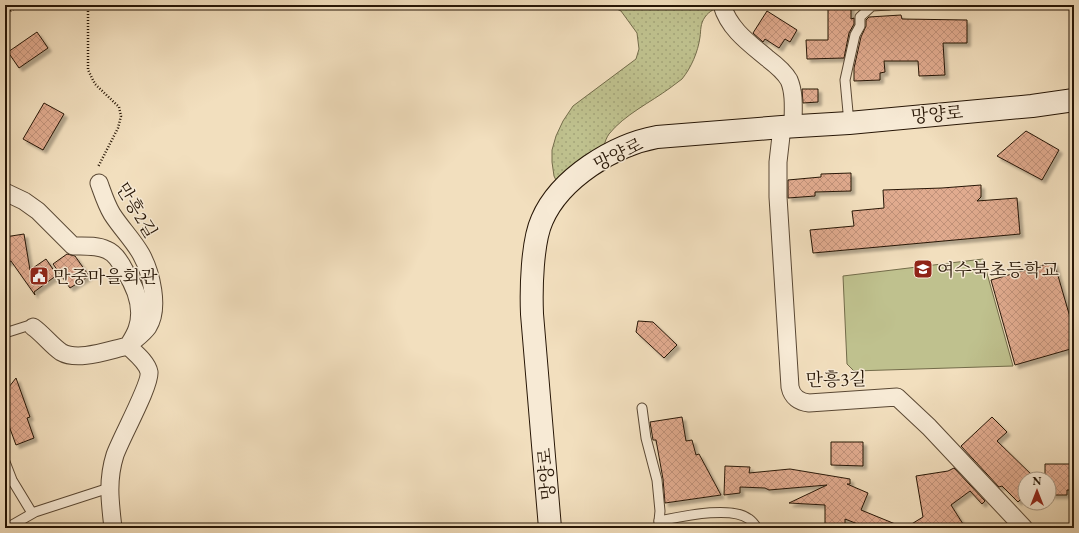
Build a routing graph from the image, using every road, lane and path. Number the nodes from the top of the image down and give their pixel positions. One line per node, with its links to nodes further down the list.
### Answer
1 (20, 5): 5 (path)
2 (88, 5): 9 (path, 만흥2길)
3 (722, 5): 8 (street)
4 (889, 5): 7 (lane)
5 (5, 14)
6 (1074, 100): 7 (main road, 망양로)
7 (849, 123): 8 (main road, 망양로)
8 (787, 126): 22 (main road, 망양로); 24 (street, 만흥3길)
9 (99, 183): 13 (street, 만흥2길)
10 (5, 192): 13 (street)
11 (33, 327): 12 (lane); 13 (street)
12 (5, 333)
13 (128, 346): 17 (street)
14 (642, 408): 19 (lane)
15 (5, 462): 16 (lane)
16 (9, 482): 18 (lane)
17 (109, 488): 18 (lane); 21 (street)
18 (32, 513): 20 (lane)
19 (659, 524): 23 (lane)
20 (7, 528)
21 (113, 528)
22 (550, 528)
23 (757, 528)
24 (1024, 528)

